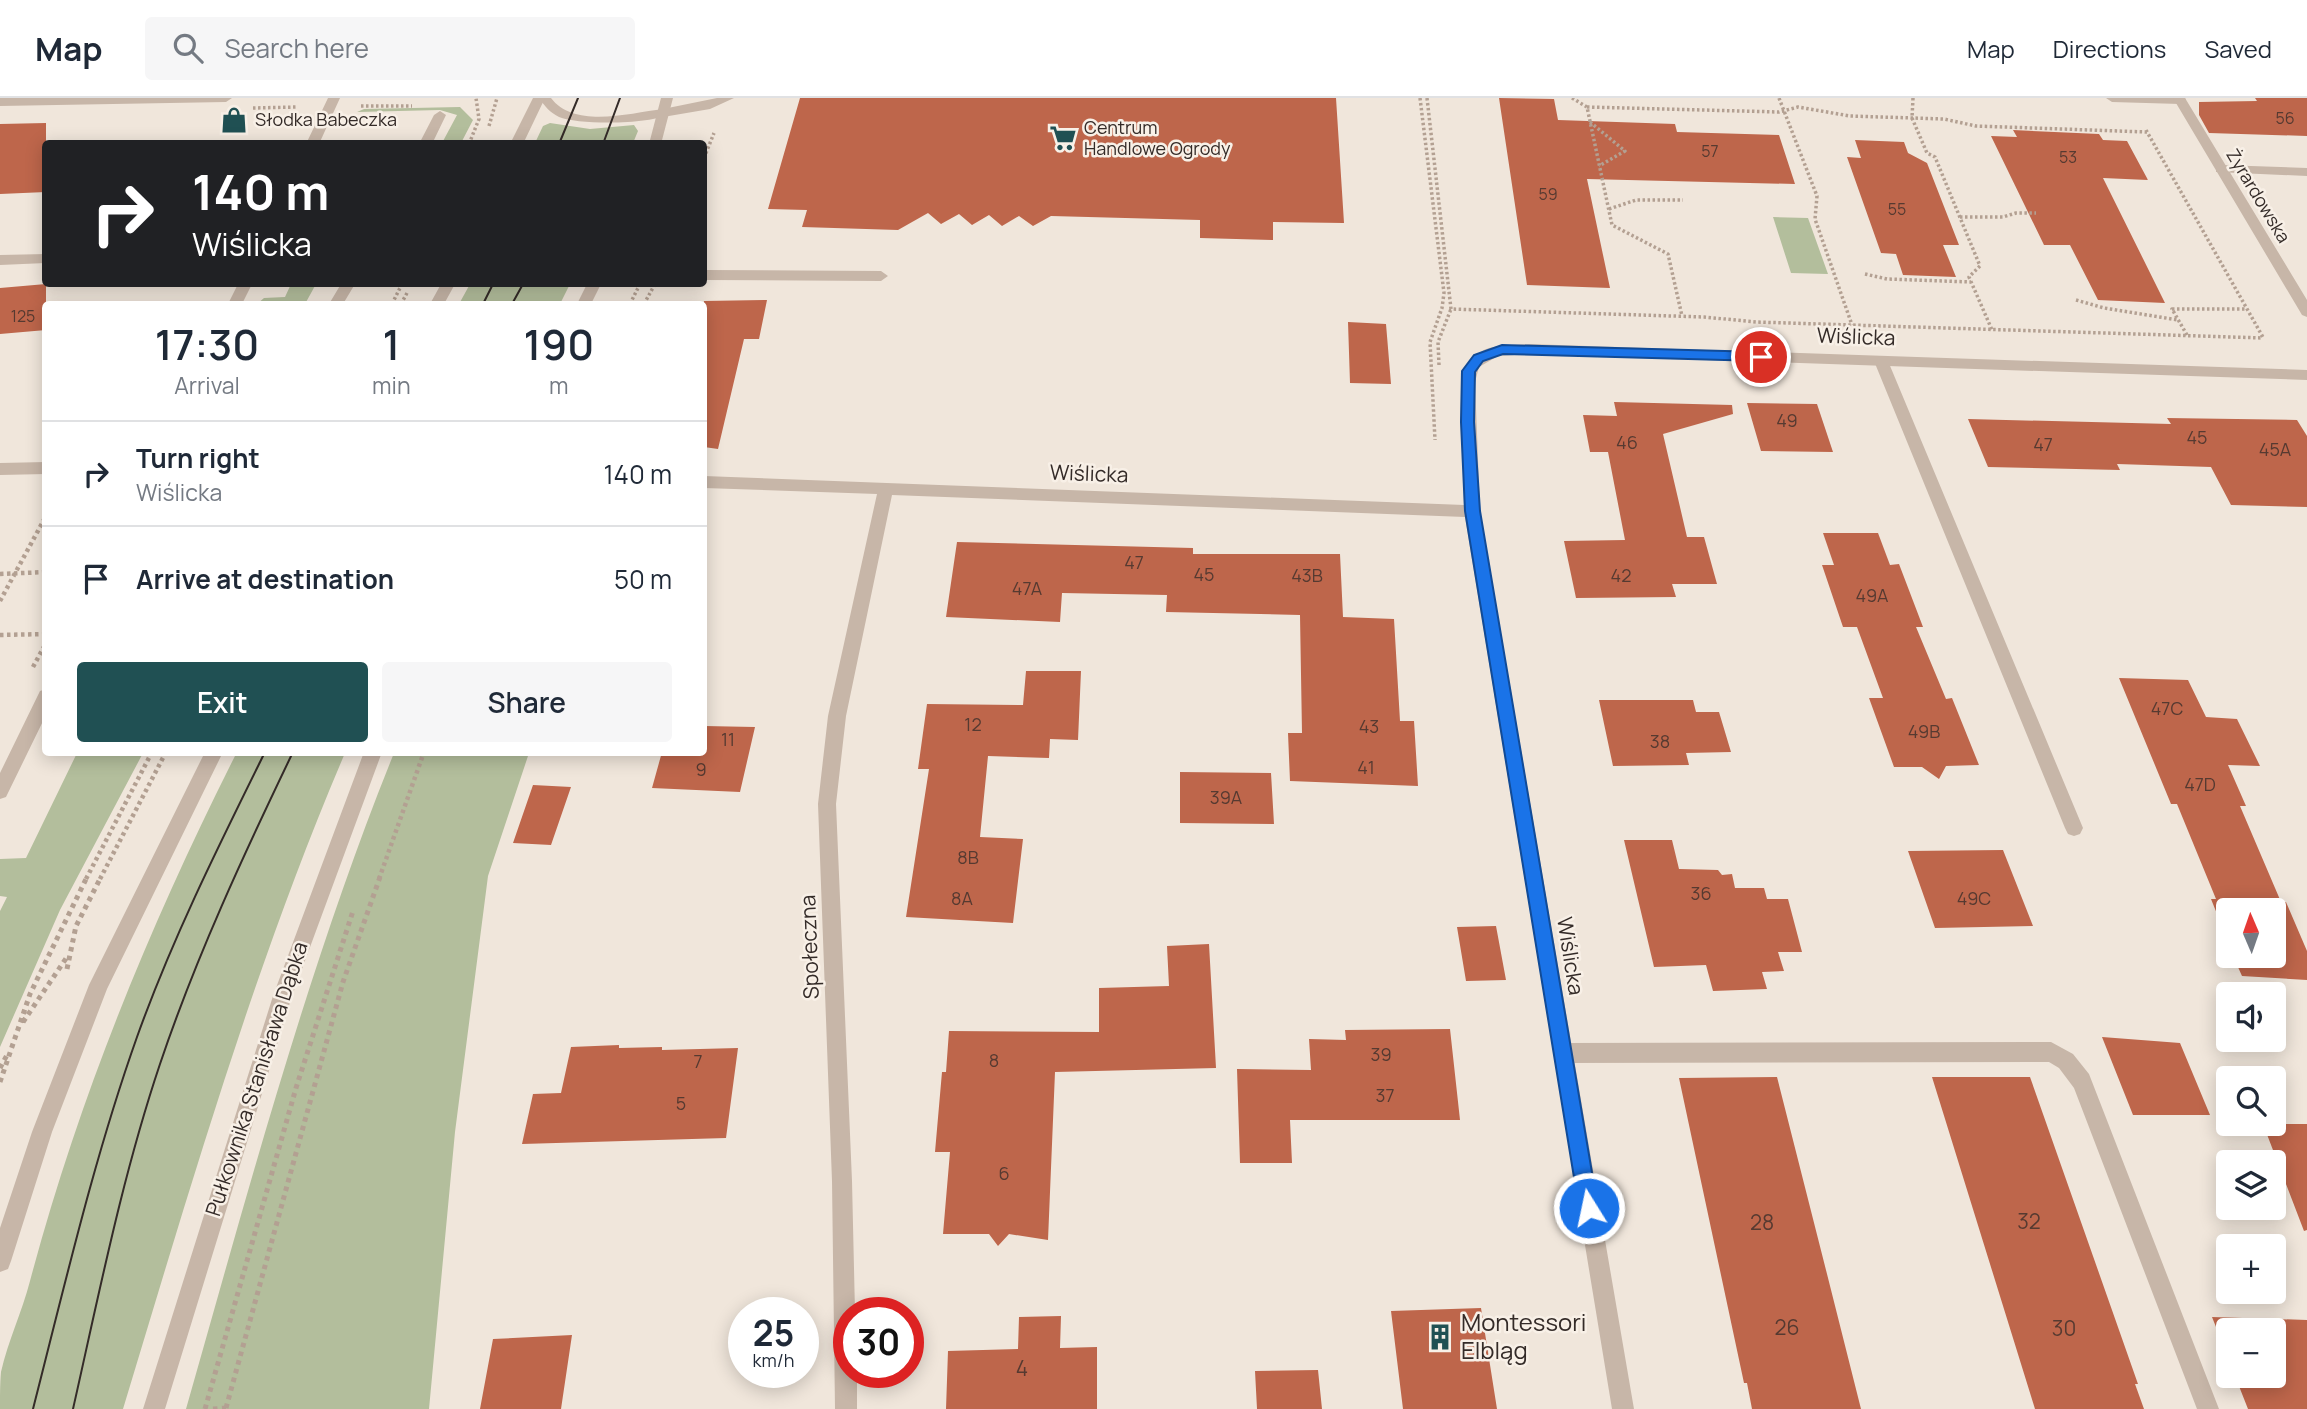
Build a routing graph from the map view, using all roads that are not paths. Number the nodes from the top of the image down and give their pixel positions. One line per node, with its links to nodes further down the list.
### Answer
1 (226, 98): 10 (street)
2 (334, 98): 13 (street)
3 (539, 98): 15 (street)
4 (545, 98): 11 (street)
5 (667, 98): 11 (street)
6 (728, 98): 11 (street)
7 (2112, 98): 8 (street)
8 (2131, 99): 9 (street)
9 (2179, 99): 17 (street, Żyrardowska)
10 (0, 102)
11 (663, 113): 16 (street)
12 (440, 115): 14 (street)
13 (314, 140)
14 (427, 140)
15 (518, 140)
16 (655, 140)
17 (2221, 169): 18 (street); 23 (street, Żyrardowska)
18 (2307, 172)
19 (42, 258): 20 (street)
20 (0, 260)
21 (707, 275): 22 (street)
22 (881, 276)
23 (2307, 312)
24 (1881, 361): 25 (street, Wiślicka); 30 (street, Wiślicka); 35 (street)
25 (2300, 375)
26 (42, 468): 27 (street)
27 (0, 469)
28 (707, 482): 29 (street, Wiślicka)
29 (886, 489): 30 (street, Wiślicka); 39 (street, Społeczna)
30 (1472, 511): 36 (street, Wiślicka)
31 (42, 704): 34 (street)
32 (212, 756): 37 (street)
33 (371, 756): 38 (street, Pułkownika Stanisława Dąbka)
34 (0, 791)
35 (2074, 828)
36 (1563, 1053): 40 (street, Wiślicka); 41 (street)
37 (0, 1261)
38 (154, 1409)
39 (846, 1409)
40 (1623, 1409)
41 (2208, 1409)

